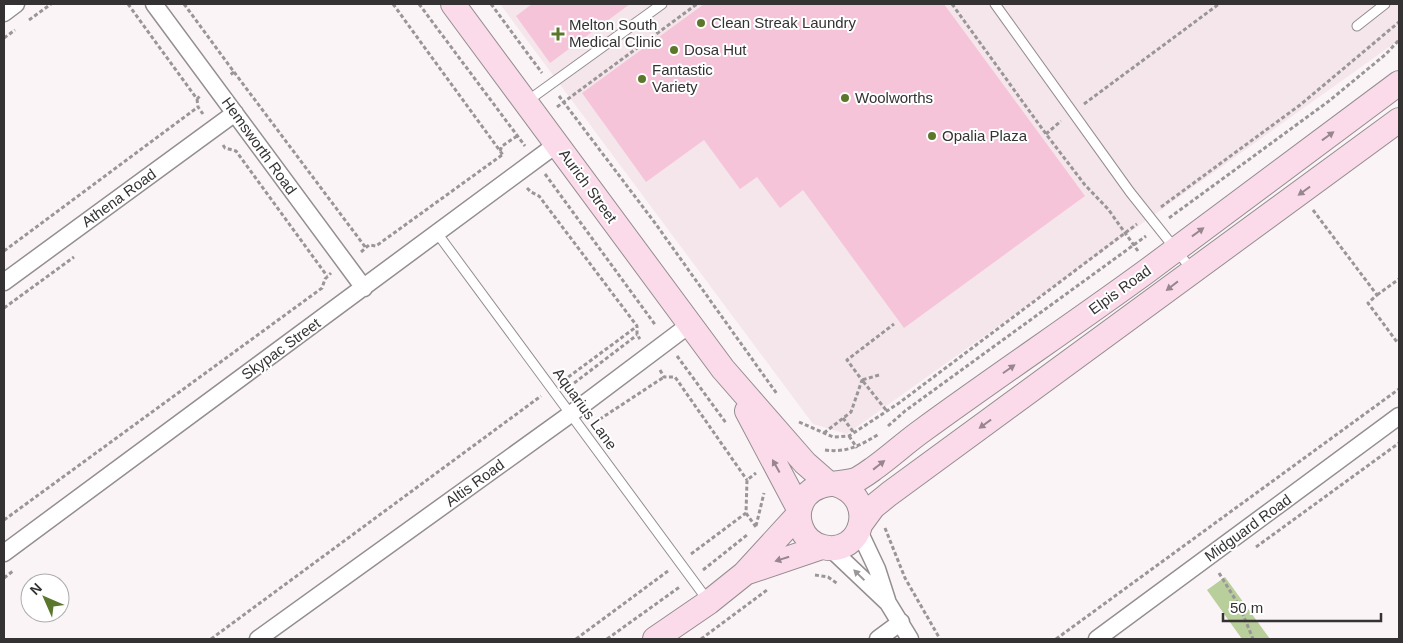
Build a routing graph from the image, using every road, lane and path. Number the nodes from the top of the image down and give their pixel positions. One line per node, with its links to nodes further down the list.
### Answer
1 (16, 4): 13 (street)
2 (154, 4): 24 (street, Hemsworth Road)
3 (393, 4): 31 (path)
4 (419, 4): 29 (path)
5 (453, 4): 23 (street, Aurich Street)
6 (491, 4): 19 (path)
7 (662, 4): 19 (lane)
8 (697, 4): 21 (path)
9 (952, 4): 28 (path)
10 (995, 4): 25 (lane)
11 (1219, 4): 25 (path)
12 (1385, 4): 15 (lane)
13 (4, 13)
14 (1399, 22): 35 (path)
15 (1357, 26)
16 (1399, 40): 36 (path)
17 (234, 72): 40 (path)
18 (1399, 83): 41 (street, Elpis Road, one-way to 18)
19 (551, 84): 21 (path); 23 (lane)
20 (197, 99): 22 (path)
21 (564, 102): 23 (path); 64 (path)
22 (198, 108): 27 (path); 42 (path)
23 (533, 111): 29 (path); 30 (street, Aurich Street)
24 (235, 112): 27 (street, Athena Road); 43 (street, Hemsworth Road)
25 (1073, 112): 28 (path); 35 (lane)
26 (1399, 120): 45 (street, Elpis Road, one-way to 45)
27 (212, 129): 46 (path); 48 (street, Athena Road)
28 (1046, 134): 38 (path)
29 (517, 136): 31 (path); 32 (path)
30 (557, 144): 32 (street, Skypac Street); 52 (street, Aurich Street)
31 (501, 153): 33 (path); 40 (path)
32 (535, 160): 33 (street, Skypac Street); 55 (path)
33 (516, 174): 37 (street, Skypac Street); 53 (path)
34 (1314, 210): 50 (path)
35 (1149, 216): 36 (lane); 38 (path)
36 (1157, 227): 39 (path); 41 (lane)
37 (437, 233): 49 (street, Skypac Street); 63 (lane, Aquarius Lane)
38 (1125, 233): 39 (path); 65 (path)
39 (1134, 244): 44 (path); 76 (path)
40 (366, 248): 43 (path)
41 (1175, 249): 44 (street, Elpis Road); 45 (lane)
42 (4, 251)
43 (346, 263): 46 (path); 49 (street, Hemsworth Road)
44 (1148, 270): 79 (street, Elpis Road, one-way to 44)
45 (1192, 270): 83 (street, Elpis Road, one-way to 83)
46 (327, 276): 81 (path)
47 (1399, 279): 50 (path)
48 (4, 282)
49 (364, 288): 86 (street, Skypac Street)
50 (1377, 295): 56 (path)
51 (894, 324): 61 (path)
52 (689, 325): 55 (street, Altis Road); 58 (street, Aurich Street)
53 (637, 326): 54 (path); 63 (path)
54 (637, 335): 57 (path); 63 (path)
55 (667, 342): 57 (street, Altis Road); 70 (path)
56 (1398, 342)
57 (651, 355): 60 (path); 66 (street, Altis Road)
58 (722, 369): 76 (street, Aurich Street); 77 (street, Aurich Street, one-way to 58)
59 (879, 375): 61 (path)
60 (664, 377): 72 (path); 78 (path)
61 (862, 380): 65 (path); 68 (path)
62 (1399, 389): 109 (path)
63 (556, 391): 66 (lane, Aquarius Lane); 100 (path)
64 (779, 397)
65 (886, 410): 74 (path)
66 (572, 413): 72 (lane, Aquarius Lane); 101 (street, Altis Road)
67 (1399, 416): 110 (street, Midguard Road)
68 (843, 418): 73 (path); 74 (path)
69 (796, 420): 71 (path)
70 (727, 424)
71 (815, 428): 73 (path); 76 (path)
72 (584, 430): 87 (lane, Aquarius Lane)
73 (824, 433): 74 (path)
74 (854, 433)
75 (1399, 443): 85 (path)
76 (794, 450): 79 (street, Aurich Street)
77 (763, 470): 78 (path); 80 (street, Aurich Street); 92 (path)
78 (747, 480): 87 (path)
79 (832, 484): 80 (street); 83 (street)
80 (799, 512): 84 (street); 90 (street)
81 (4, 520)
82 (886, 523): 108 (path)
83 (860, 526): 84 (street); 97 (street)
84 (826, 548): 90 (street, one-way to 90); 97 (street, one-way to 84)
85 (1250, 552)
86 (4, 553)
87 (680, 562): 92 (lane, Aquarius Lane); 99 (path)
88 (1227, 568): 89 (path)
89 (1219, 573): 93 (path); 111 (path)
90 (744, 574): 96 (street)
91 (812, 575): 94 (path)
92 (692, 578): 96 (lane, Aquarius Lane); 103 (path)
93 (1212, 579)
94 (838, 584)
95 (770, 588): 105 (path)
96 (709, 602): 104 (street)
97 (888, 603): 98 (street)
98 (901, 622): 106 (street); 107 (street)
99 (582, 637): 102 (path)
100 (211, 639)
101 (258, 639)
102 (576, 639)
103 (607, 639)
104 (655, 639)
105 (701, 639)
106 (878, 639)
107 (910, 639)
108 (940, 639)
109 (1056, 639)
110 (1097, 639)
111 (1253, 639)

